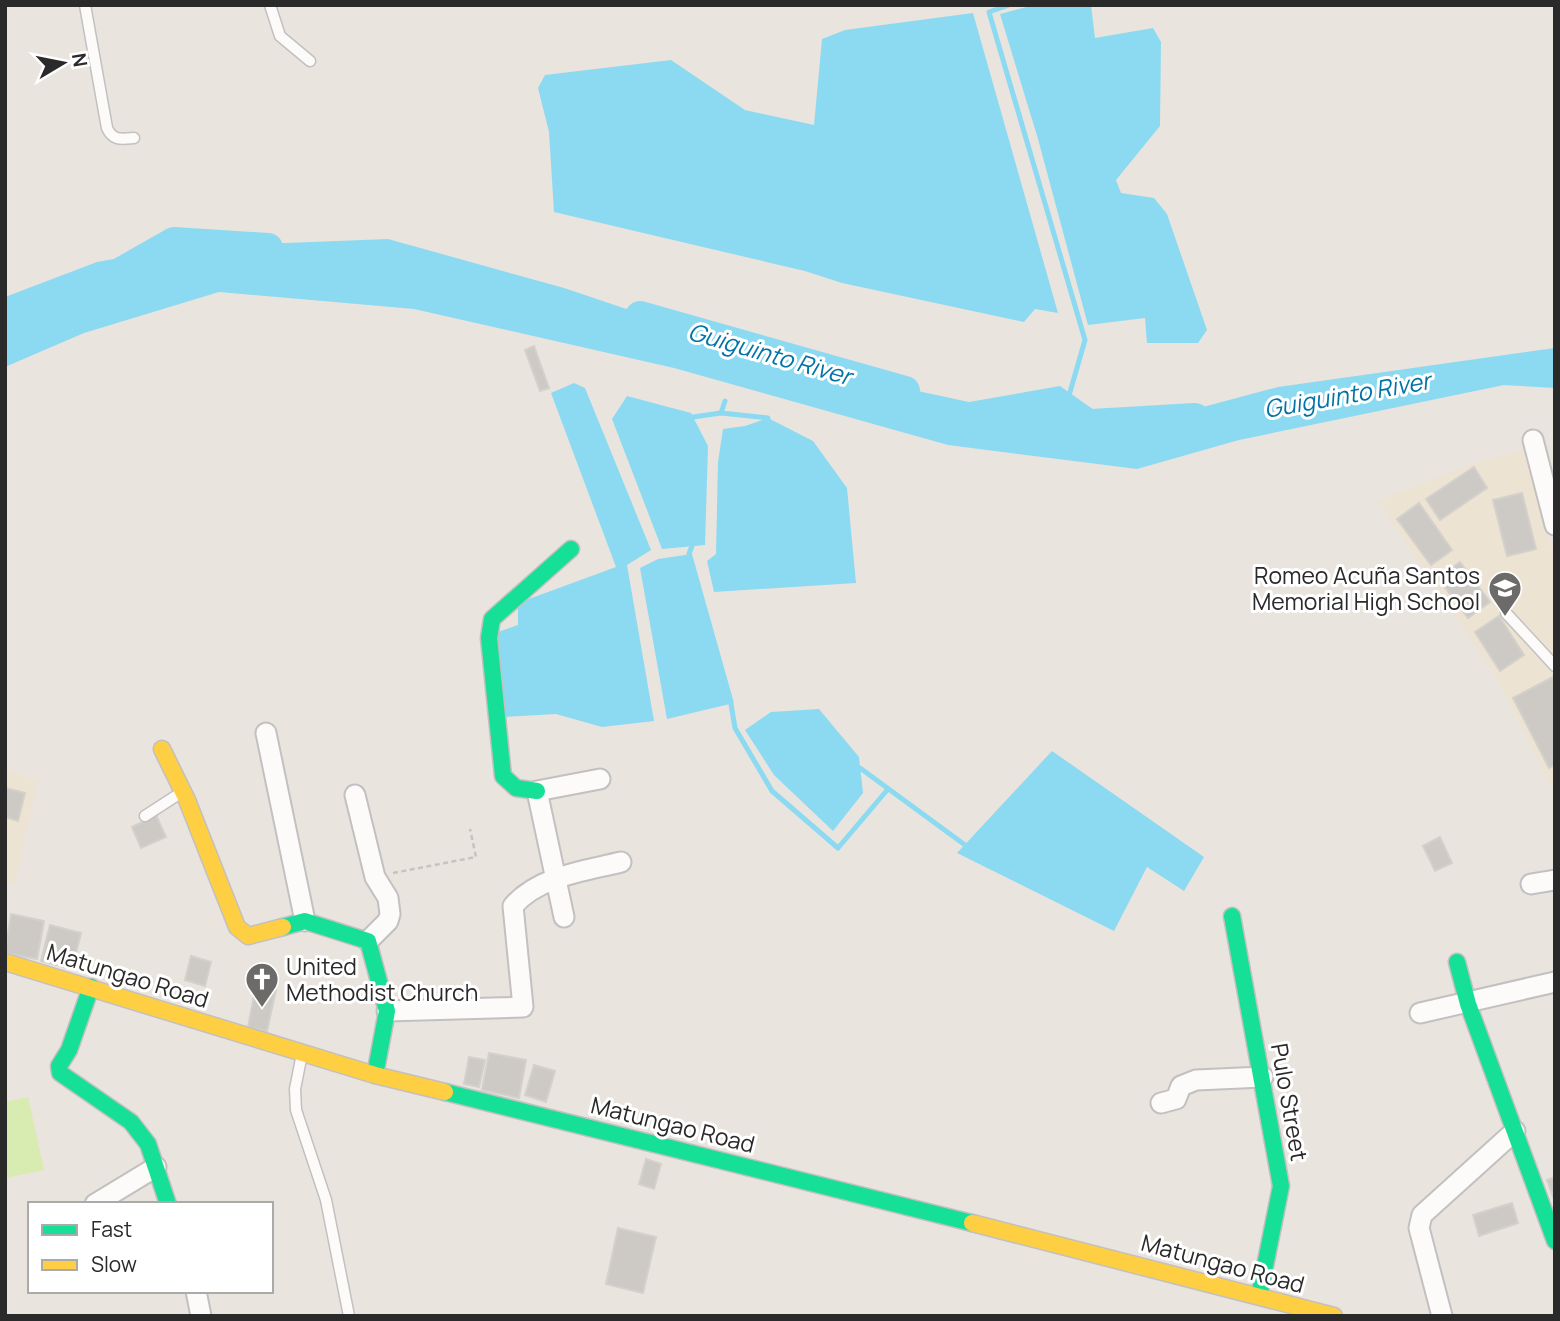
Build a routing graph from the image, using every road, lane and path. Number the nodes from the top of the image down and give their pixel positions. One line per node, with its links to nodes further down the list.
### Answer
1 (85, 5): 4 (lane)
2 (270, 5): 3 (lane)
3 (310, 61)
4 (134, 138)
5 (1534, 440): 6 (street)
6 (1555, 525)
7 (572, 549): 13 (street)
8 (1506, 613): 9 (lane)
9 (1555, 666)
10 (266, 733): 25 (street)
11 (162, 749): 14 (street)
12 (600, 779): 13 (street)
13 (537, 791): 20 (street)
14 (182, 792): 16 (lane); 25 (street)
15 (355, 795): 19 (street)
16 (145, 816)
17 (470, 829): 19 (path)
18 (621, 862): 20 (street)
19 (375, 877): 26 (street)
20 (555, 878): 24 (street); 32 (street)
21 (1555, 880): 22 (street)
22 (1531, 884)
23 (1233, 916): 36 (street, Pulo Street)
24 (564, 917)
25 (305, 921): 26 (street)
26 (368, 940): 32 (street)
27 (5, 962): 30 (street, Matungao Road)
28 (1457, 962): 31 (street)
29 (1555, 982): 31 (street)
30 (91, 987): 34 (street, Matungao Road); 39 (street)
31 (1468, 1004): 33 (street); 38 (street)
32 (387, 1011): 35 (street)
33 (1420, 1013)
34 (302, 1054): 35 (street, Matungao Road); 46 (lane)
35 (375, 1075): 44 (street, Matungao Road)
36 (1263, 1077): 37 (street); 44 (street, Pulo Street)
37 (1161, 1103)
38 (1515, 1131): 42 (street); 48 (street)
39 (156, 1167): 40 (street); 41 (street)
40 (97, 1202)
41 (168, 1202)
42 (1555, 1241)
43 (196, 1293): 45 (street)
44 (1259, 1296): 47 (street, Matungao Road)
45 (201, 1316)
46 (349, 1316)
47 (1334, 1316)
48 (1442, 1316)

